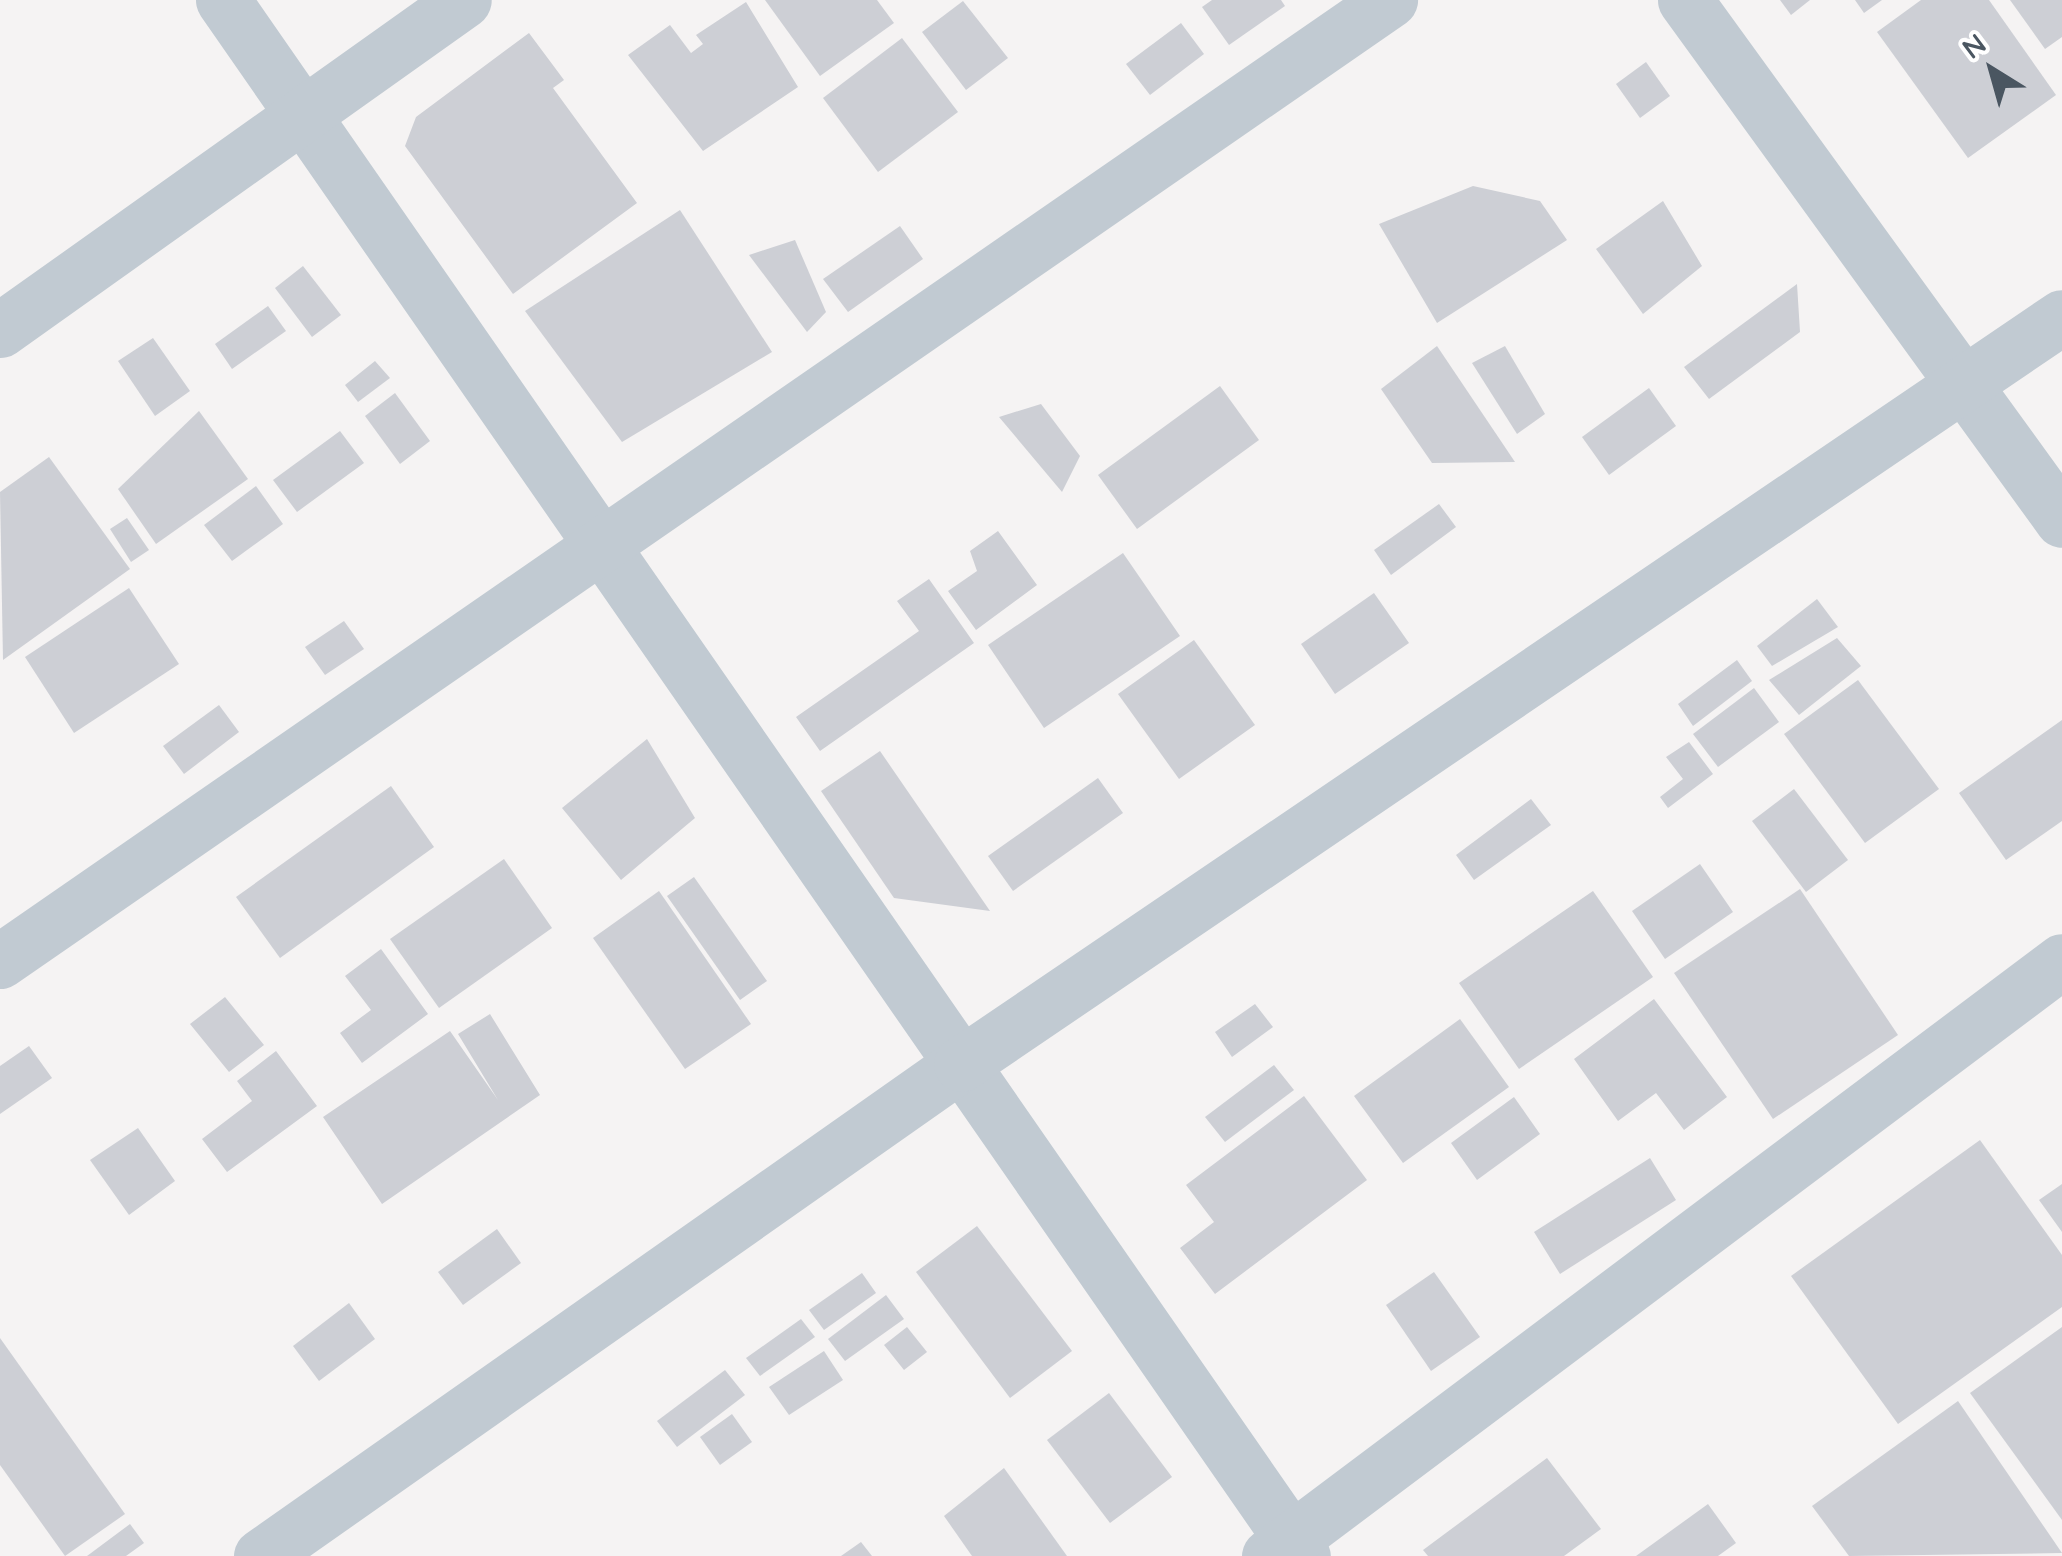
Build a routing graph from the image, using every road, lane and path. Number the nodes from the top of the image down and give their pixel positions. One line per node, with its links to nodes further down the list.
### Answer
1 (223, 0): 5 (street)
2 (464, 0): 5 (street)
3 (1390, 0): 10 (street)
4 (1685, 0): 8 (street)
5 (302, 115): 7 (street); 10 (street)
6 (2062, 317): 8 (street)
7 (0, 330)
8 (1964, 386): 9 (street); 13 (street)
9 (2062, 520)
10 (600, 544): 12 (street); 13 (street)
11 (2062, 960): 14 (street)
12 (0, 961)
13 (961, 1064): 14 (street); 15 (street)
14 (1288, 1551)
15 (260, 1556)

